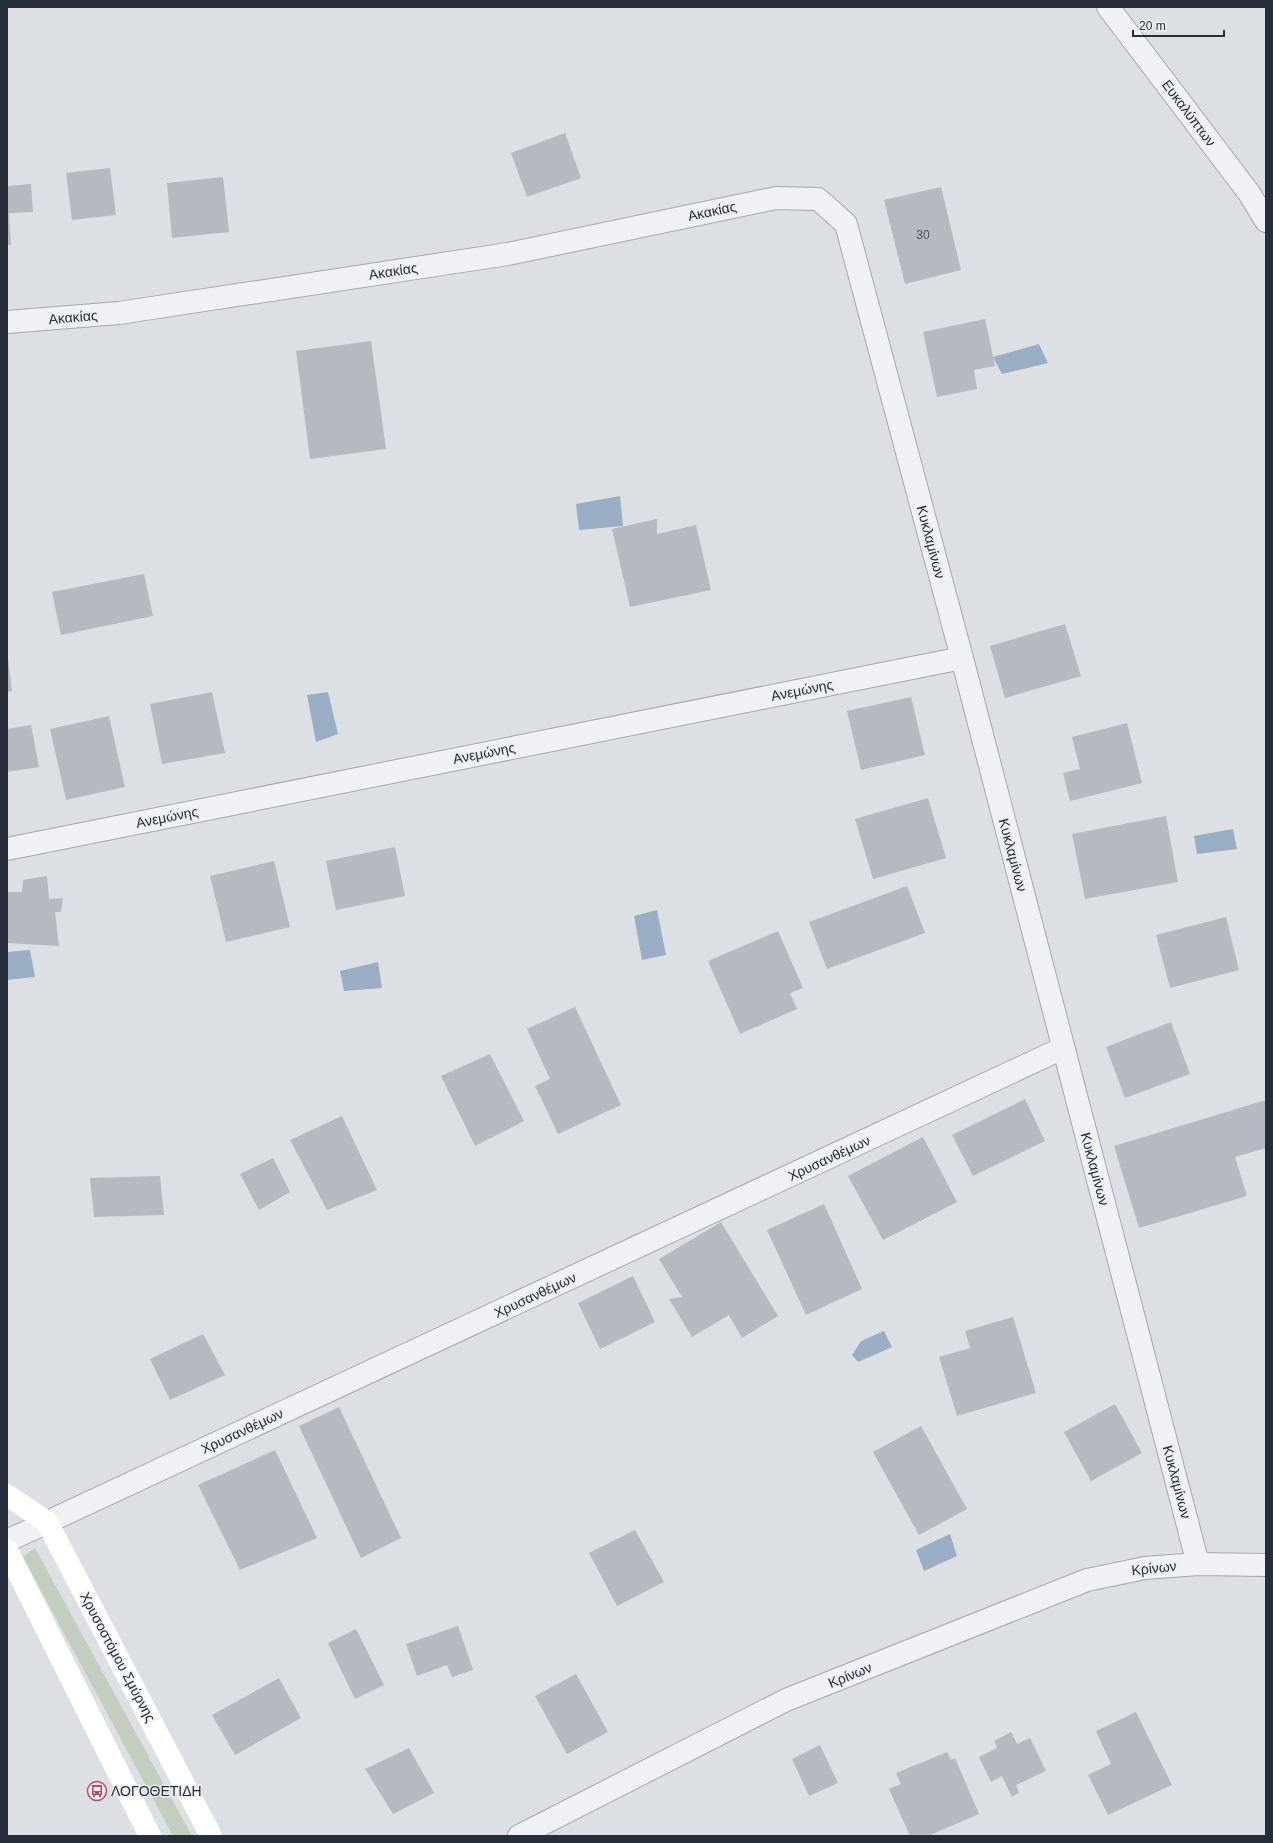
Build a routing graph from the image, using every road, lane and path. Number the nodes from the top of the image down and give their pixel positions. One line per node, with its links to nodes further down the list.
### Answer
1 (1108, 7): 3 (street, Ευκαλύπτων)
2 (776, 198): 4 (street, Ακακίας); 5 (street, Κυκλαμίνων)
3 (1266, 221)
4 (7, 322)
5 (962, 658): 6 (street, Ανεμώνης); 7 (street, Κυκλαμίνων)
6 (7, 849)
7 (1063, 1048): 9 (street, Χρυσανθέμων); 12 (street, Κυκλαμίνων)
8 (7, 1495): 9 (street, Χρυσοστόμου Σμύρνης)
9 (47, 1522): 10 (street, Χρυσανθέμων); 15 (street, Χρυσοστόμου Σμύρνης)
10 (7, 1541)
11 (7, 1550): 14 (street)
12 (1198, 1564): 13 (street, Κρίνων); 16 (street, Κρίνων)
13 (1266, 1565)
14 (150, 1836)
15 (211, 1836)
16 (519, 1836)

